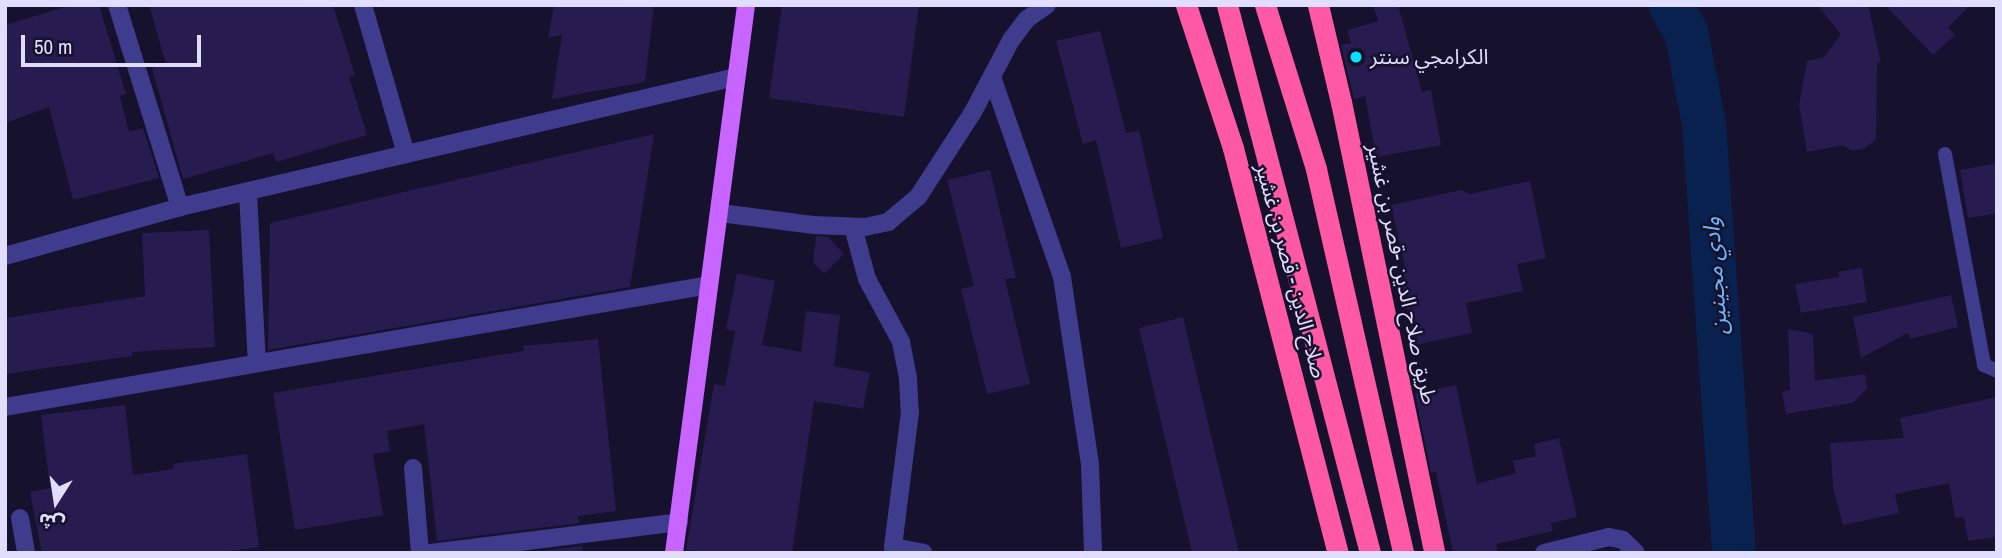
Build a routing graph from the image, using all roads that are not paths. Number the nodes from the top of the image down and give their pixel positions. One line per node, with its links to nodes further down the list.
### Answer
1 (117, 5): 14 (street)
2 (363, 5): 11 (street)
3 (746, 5): 9 (main road)
4 (1047, 5): 10 (street)
5 (1186, 5): 32 (highway, صلاح الدين - قصر بن غشير)
6 (1227, 5): 33 (highway)
7 (1265, 5): 34 (highway)
8 (1318, 5): 35 (highway, طريق صلاح الدين -قصر بن غشير)
9 (736, 77): 11 (street); 15 (main road)
10 (992, 77): 16 (street); 31 (street)
11 (406, 153): 13 (street)
12 (1945, 154): 20 (lane)
13 (248, 193): 14 (street); 19 (street)
14 (180, 207): 17 (street)
15 (720, 212): 16 (street); 18 (main road)
16 (853, 227): 25 (street)
17 (5, 256)
18 (709, 285): 19 (street); 24 (main road)
19 (257, 362): 21 (street)
20 (1997, 371)
21 (5, 407)
22 (413, 468): 27 (street)
23 (20, 518): 26 (street)
24 (679, 522): 28 (street); 29 (main road)
25 (892, 550): 30 (street)
26 (26, 553)
27 (420, 553)
28 (431, 553)
29 (674, 553)
30 (923, 553)
31 (1093, 553)
32 (1338, 553)
33 (1370, 553)
34 (1403, 553)
35 (1434, 553)
36 (1544, 553): 37 (street)
37 (1636, 553)

